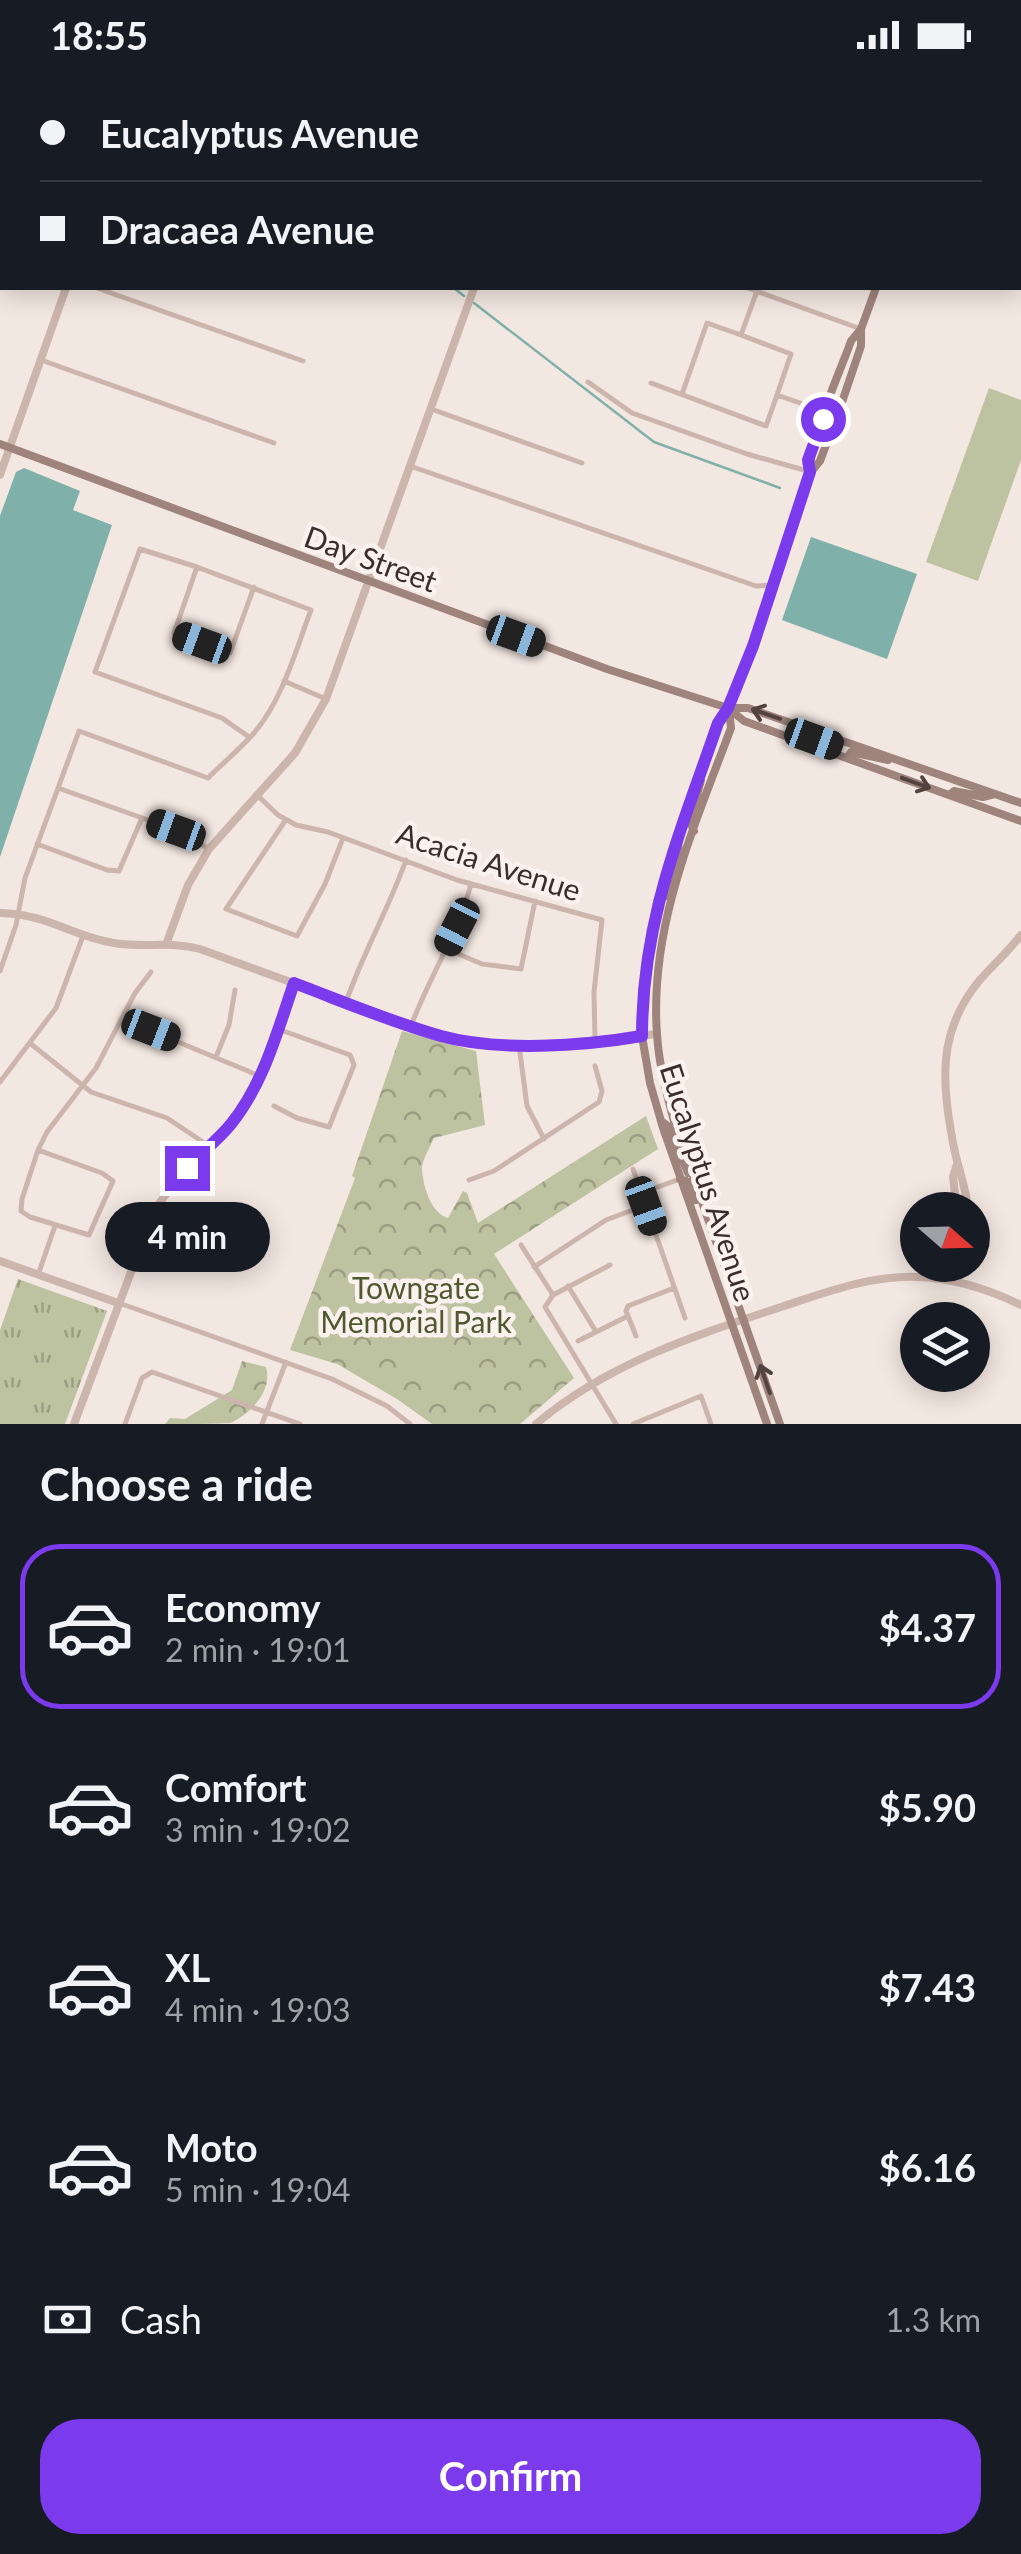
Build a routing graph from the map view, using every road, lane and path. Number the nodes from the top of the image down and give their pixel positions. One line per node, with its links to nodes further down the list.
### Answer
1 (65, 290): 9 (street)
2 (103, 290): 10 (street)
3 (473, 290): 15 (street)
4 (754, 290): 6 (street)
5 (875, 290): 7 (main road, Eucalyptus Avenue)
6 (757, 291): 7 (street); 8 (street)
7 (861, 328): 16 (main road, Eucalyptus Avenue); 21 (main road, Eucalyptus Avenue)
8 (741, 335): 13 (street); 14 (street)
9 (40, 359): 17 (street); 18 (street)
10 (303, 361)
11 (588, 382): 21 (street)
12 (651, 382): 13 (street)
13 (682, 394): 14 (street)
14 (777, 396): 16 (street)
15 (431, 408): 19 (street); 20 (street)
16 (826, 412): 21 (main road, Eucalyptus Avenue)
17 (274, 443)
18 (4, 446): 22 (street); 24 (main road, Day Street)
19 (582, 463)
20 (410, 466): 24 (street); 25 (street)
21 (810, 472): 25 (main road, Eucalyptus Avenue)
22 (0, 475)
23 (198, 567): 26 (street); 26 (street); 30 (street)
24 (369, 581): 28 (street); 29 (main road, Day Street)
25 (772, 585): 29 (main road, Eucalyptus Avenue)
26 (254, 587): 27 (street)
27 (284, 681): 28 (street); 30 (street)
28 (326, 699): 37 (street)
29 (728, 708): 31 (main road, Day Street); 32 (main road, Day Street, one-way to 29); 35 (main road, Eucalyptus Avenue); 44 (main road, Eucalyptus Avenue)
30 (250, 737): 36 (street)
31 (798, 740): 32 (main road); 33 (main road, Day Street)
32 (840, 740): 34 (main road, Day Street)
33 (846, 758): 34 (main road); 39 (main road, Day Street, one-way to 39)
34 (898, 760): 38 (main road, Day Street)
35 (703, 766): 44 (main road); 45 (main road, Eucalyptus Avenue)
36 (58, 788): 41 (street); 47 (street)
37 (256, 794): 42 (street, Acacia Avenue); 48 (street)
38 (995, 794): 39 (main road); 40 (main road, Day Street)
39 (950, 795): 43 (main road, Day Street)
40 (1021, 803)
41 (142, 818): 47 (street); 48 (street)
42 (285, 820): 46 (street, Acacia Avenue); 46 (street)
43 (1021, 821)
44 (694, 830): 51 (main road, Eucalyptus Avenue)
45 (678, 836): 51 (main road); 68 (main road, Eucalyptus Avenue)
46 (343, 838): 49 (street, Acacia Avenue)
47 (37, 844): 54 (street)
48 (209, 850): 57 (street)
49 (406, 860): 50 (street, Acacia Avenue); 63 (street)
50 (472, 884): 52 (street, Acacia Avenue); 58 (street)
51 (670, 901): 67 (main road, Eucalyptus Avenue)
52 (535, 902): 58 (street); 69 (street, Acacia Avenue)
53 (0, 913): 54 (street)
54 (18, 914): 55 (street); 59 (street)
55 (84, 934): 57 (street); 70 (street)
56 (1021, 935): 82 (street)
57 (166, 942): 61 (street)
58 (446, 948): 65 (street)
59 (0, 970)
60 (151, 972): 64 (street)
61 (294, 983): 63 (street); 66 (street)
62 (235, 990): 72 (street)
63 (346, 1002): 65 (street)
64 (122, 1020): 72 (street); 76 (street)
65 (411, 1026): 71 (street)
66 (278, 1028): 74 (street); 77 (street)
67 (657, 1034): 68 (street); 85 (main road, Eucalyptus Avenue)
68 (642, 1036): 69 (street); 78 (main road, Eucalyptus Avenue)
69 (595, 1040): 71 (street)
70 (31, 1044): 75 (street); 76 (street)
71 (519, 1046): 79 (street)
72 (216, 1056): 74 (street)
73 (595, 1066): 79 (street)
74 (260, 1076): 80 (street)
75 (0, 1082)
76 (82, 1086): 80 (street); 81 (street)
77 (274, 1106)
78 (661, 1121): 84 (main road, Eucalyptus Avenue); 85 (main road)
79 (544, 1140): 86 (street)
80 (209, 1146): 103 (street)
81 (38, 1150): 92 (street); 92 (street)
82 (957, 1164): 88 (street); 89 (street)
83 (633, 1169): 87 (street)
84 (680, 1178): 87 (street); 91 (main road); 108 (main road, Eucalyptus Avenue)
85 (693, 1178): 91 (main road, Eucalyptus Avenue)
86 (469, 1180)
87 (641, 1192): 90 (street)
88 (955, 1192)
89 (966, 1192)
90 (646, 1206): 96 (street); 101 (street)
91 (704, 1209): 107 (main road, Eucalyptus Avenue)
92 (56, 1226): 97 (street)
93 (520, 1245): 96 (street)
94 (0, 1261): 97 (street)
95 (610, 1266): 100 (street)
96 (534, 1267): 102 (street)
97 (38, 1275): 103 (street)
98 (900, 1278): 107 (street)
99 (959, 1282): 104 (street)
100 (568, 1286): 102 (street); 109 (street)
101 (675, 1288): 105 (street); 106 (street)
102 (552, 1296): 113 (street)
103 (118, 1303): 112 (street); 115 (street)
104 (1021, 1306)
105 (628, 1316): 109 (street); 110 (street)
106 (686, 1318)
107 (744, 1320): 108 (street, Eucalyptus Avenue); 125 (main road, one-way to 107)
108 (731, 1324): 113 (street, Eucalyptus Avenue); 124 (main road)
109 (596, 1332): 111 (street)
110 (636, 1336)
111 (578, 1341)
112 (286, 1362): 114 (street); 119 (street)
113 (591, 1384): 120 (street, Eucalyptus Avenue); 121 (street)
114 (267, 1412): 116 (street); 117 (street); 118 (street)
115 (74, 1424)
116 (125, 1424)
117 (262, 1424)
118 (300, 1424)
119 (410, 1424)
120 (536, 1424)
121 (616, 1424)
122 (634, 1424): 123 (street)
123 (710, 1424)
124 (767, 1424)
125 (780, 1424)

